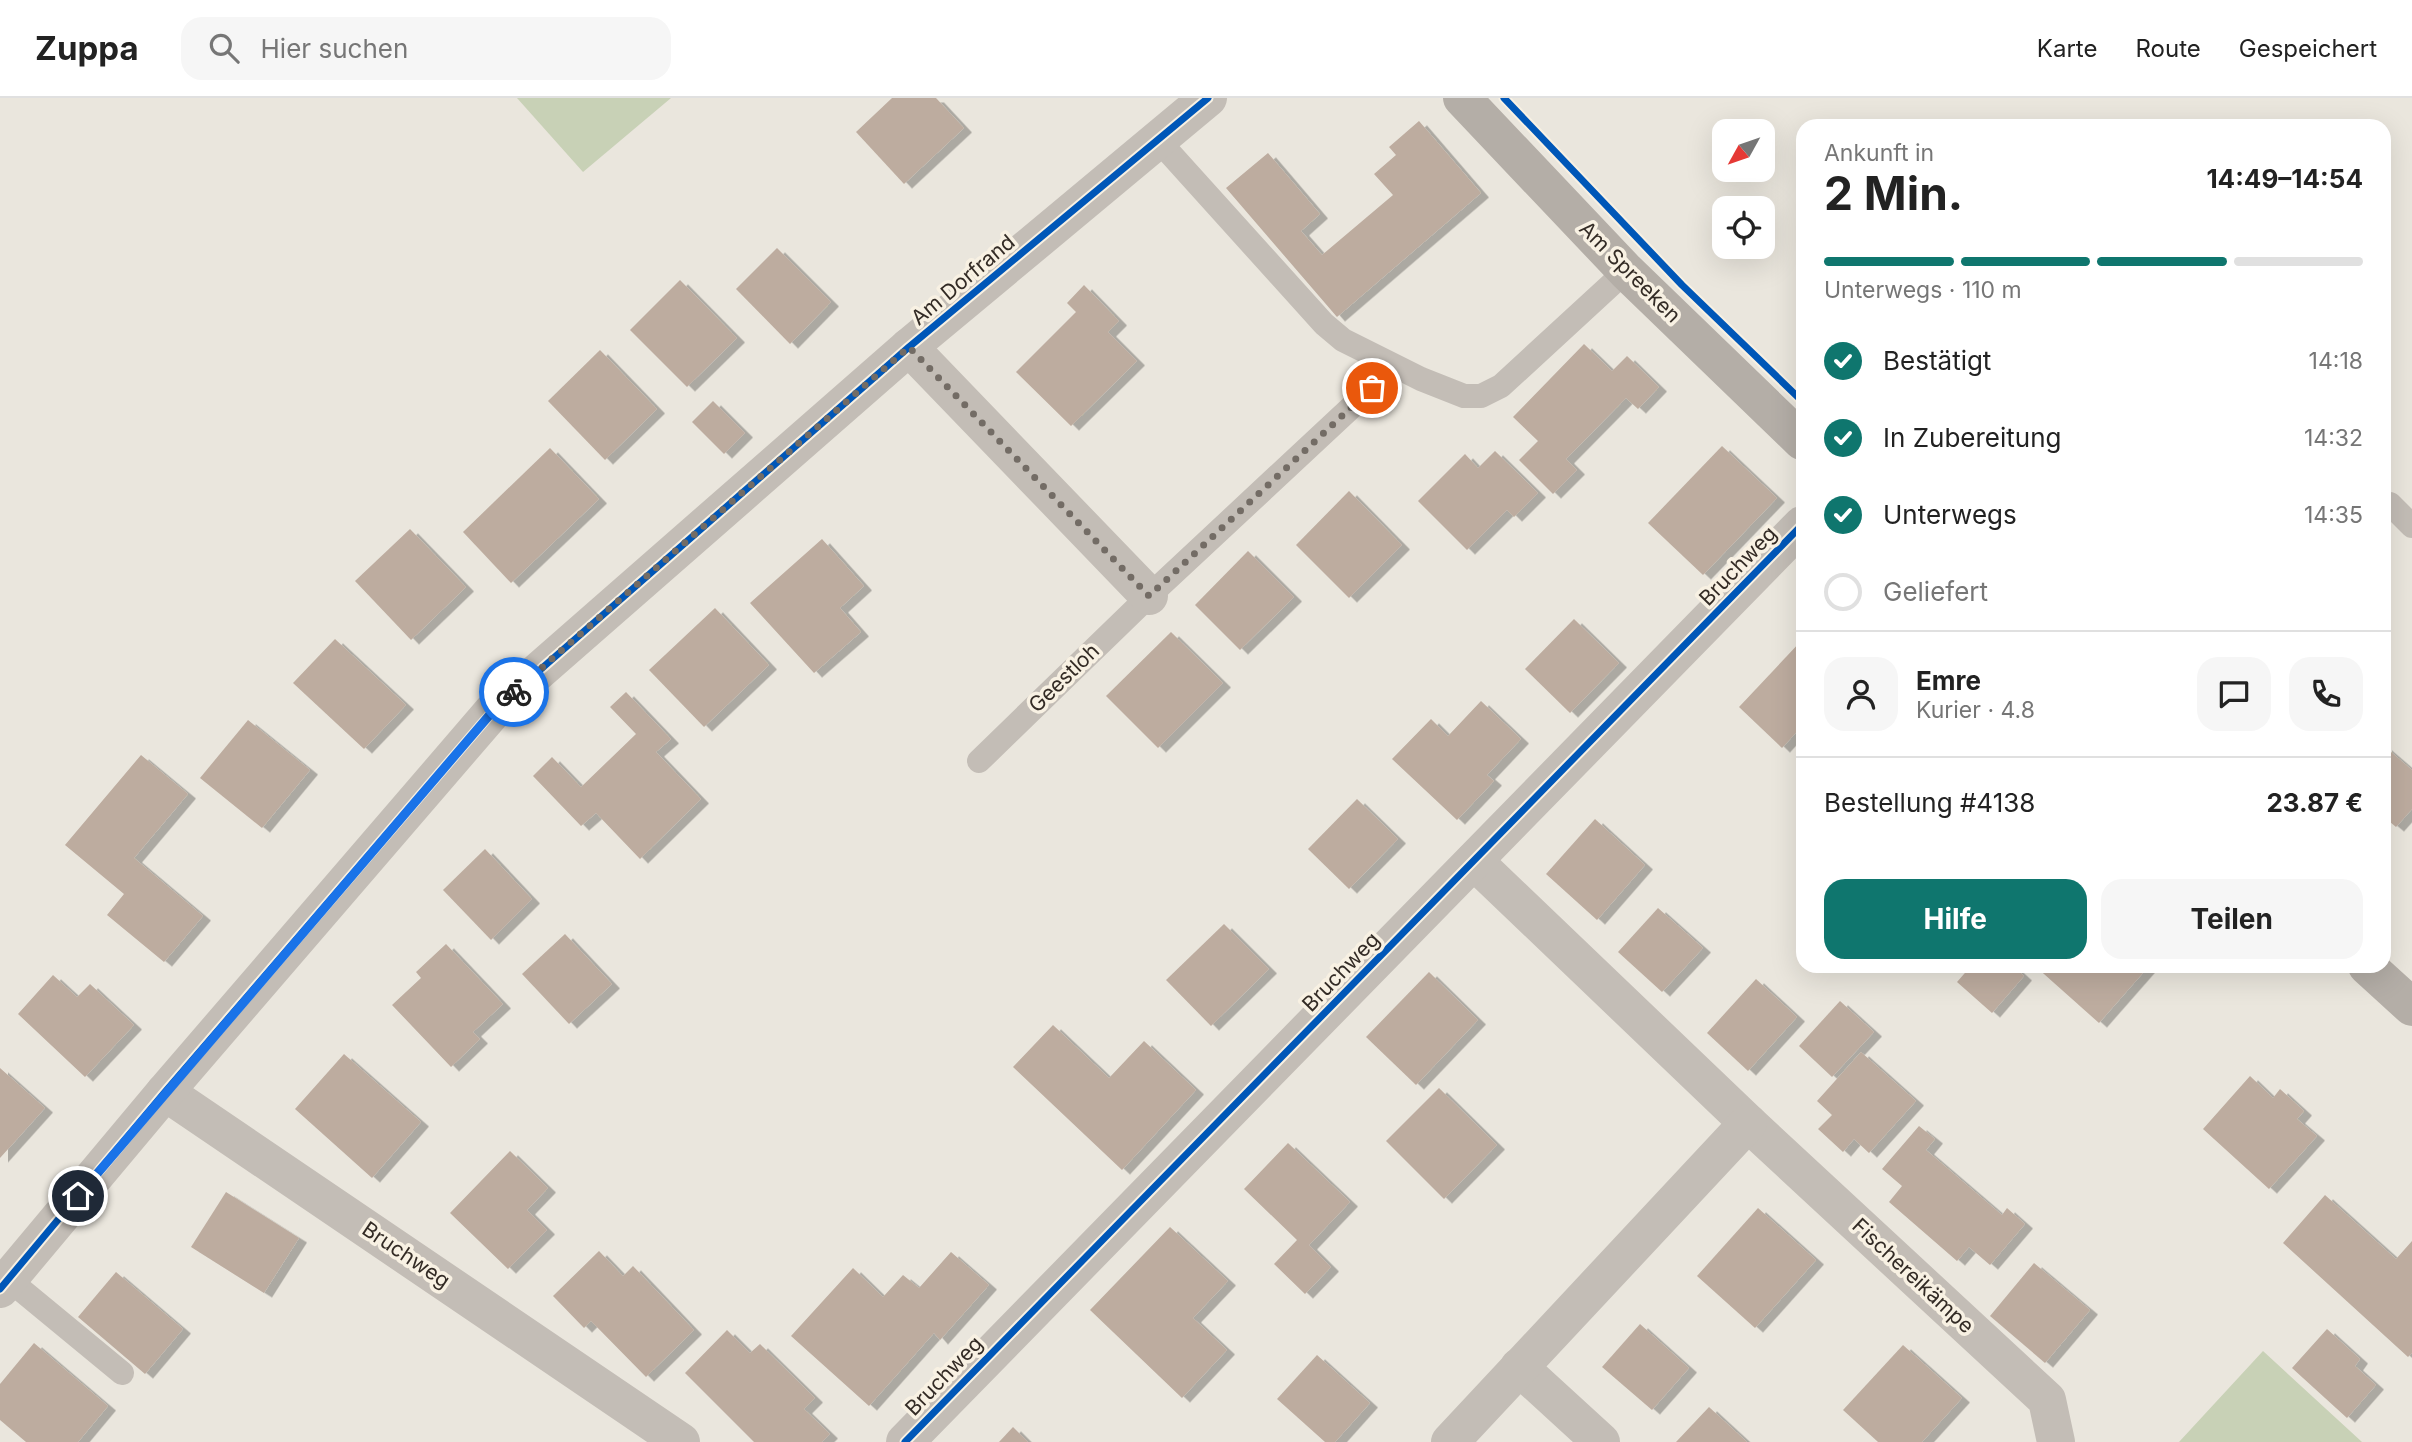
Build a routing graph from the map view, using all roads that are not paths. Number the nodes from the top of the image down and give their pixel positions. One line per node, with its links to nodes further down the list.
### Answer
1 (1208, 98): 3 (street, Am Dorfrand)
2 (1462, 98): 4 (street, Am Spreeken)
3 (1158, 140): 4 (lane); 5 (street, Am Dorfrand)
4 (1626, 271): 7 (street, Am Spreeken)
5 (909, 347): 11 (street); 16 (street, Am Dorfrand)
6 (1372, 388): 11 (lane, Geestloh)
7 (1796, 435)
8 (2391, 505): 9 (lane)
9 (2412, 526)
10 (1796, 531): 13 (street, Bruchweg)
11 (1149, 596): 12 (lane, Geestloh)
12 (979, 761)
13 (1474, 861): 17 (street, Fischereikämpe); 22 (street, Bruchweg)
14 (2375, 973): 15 (street)
15 (2412, 1007)
16 (165, 1092): 18 (street, Am Dorfrand); 21 (street, Bruchweg)
17 (1748, 1123): 19 (street); 25 (street, Fischereikämpe)
18 (4, 1284): 20 (lane)
19 (1519, 1367): 23 (street); 24 (street)
20 (122, 1373)
21 (681, 1442)
22 (905, 1442)
23 (1450, 1442)
24 (1601, 1442)
25 (2056, 1442)

